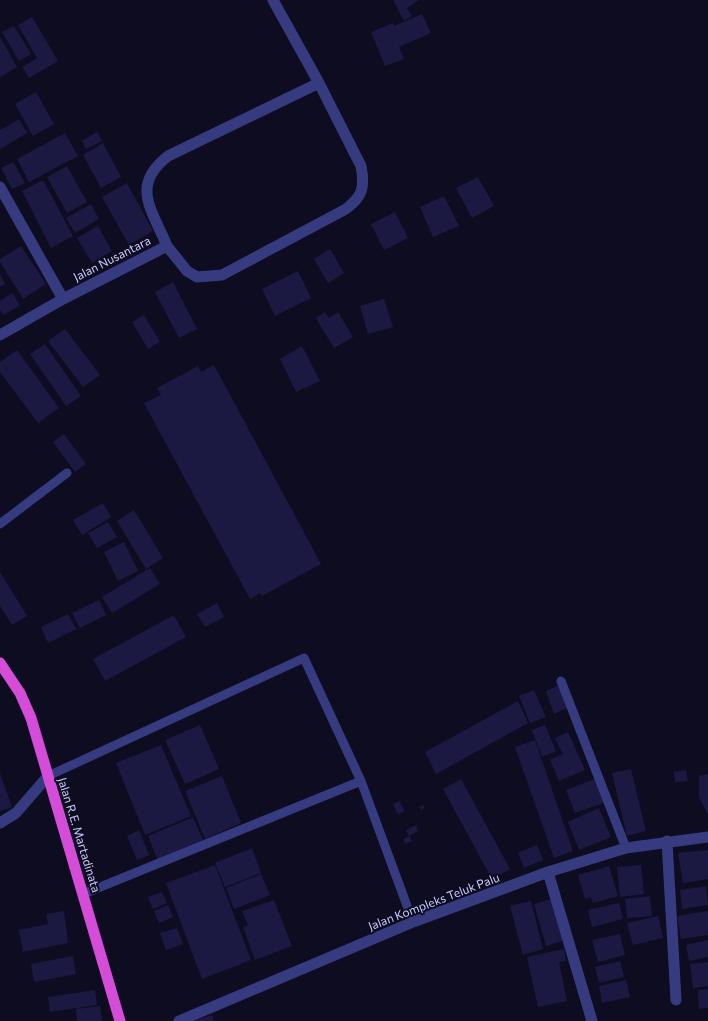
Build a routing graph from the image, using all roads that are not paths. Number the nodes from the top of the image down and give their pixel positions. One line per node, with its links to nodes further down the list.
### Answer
1 (273, 0): 2 (street)
2 (319, 83): 4 (street, Jalan Nusantara); 4 (street)
3 (0, 187): 5 (street)
4 (168, 246): 5 (street, Jalan Nusantara)
5 (63, 299): 6 (street, Jalan Nusantara)
6 (0, 335)
7 (67, 473): 8 (lane)
8 (0, 524)
9 (0, 664): 11 (highway, Jalan R.E. Martadinata)
10 (561, 681): 16 (lane)
11 (48, 776): 12 (lane); 13 (street); 18 (highway, Jalan R.E. Martadinata)
12 (361, 781): 18 (lane); 19 (lane)
13 (0, 823)
14 (708, 837): 15 (street, Jalan Kompleks Teluk Palu)
15 (667, 841): 16 (street, Jalan Kompleks Teluk Palu); 20 (street)
16 (626, 848): 17 (street, Jalan Kompleks Teluk Palu)
17 (548, 872): 19 (street, Jalan Kompleks Teluk Palu); 23 (street)
18 (83, 894): 21 (highway, Jalan R.E. Martadinata)
19 (413, 922): 22 (street, Jalan Kompleks Teluk Palu)
20 (676, 1000)
21 (120, 1021)
22 (179, 1021)
23 (592, 1021)

